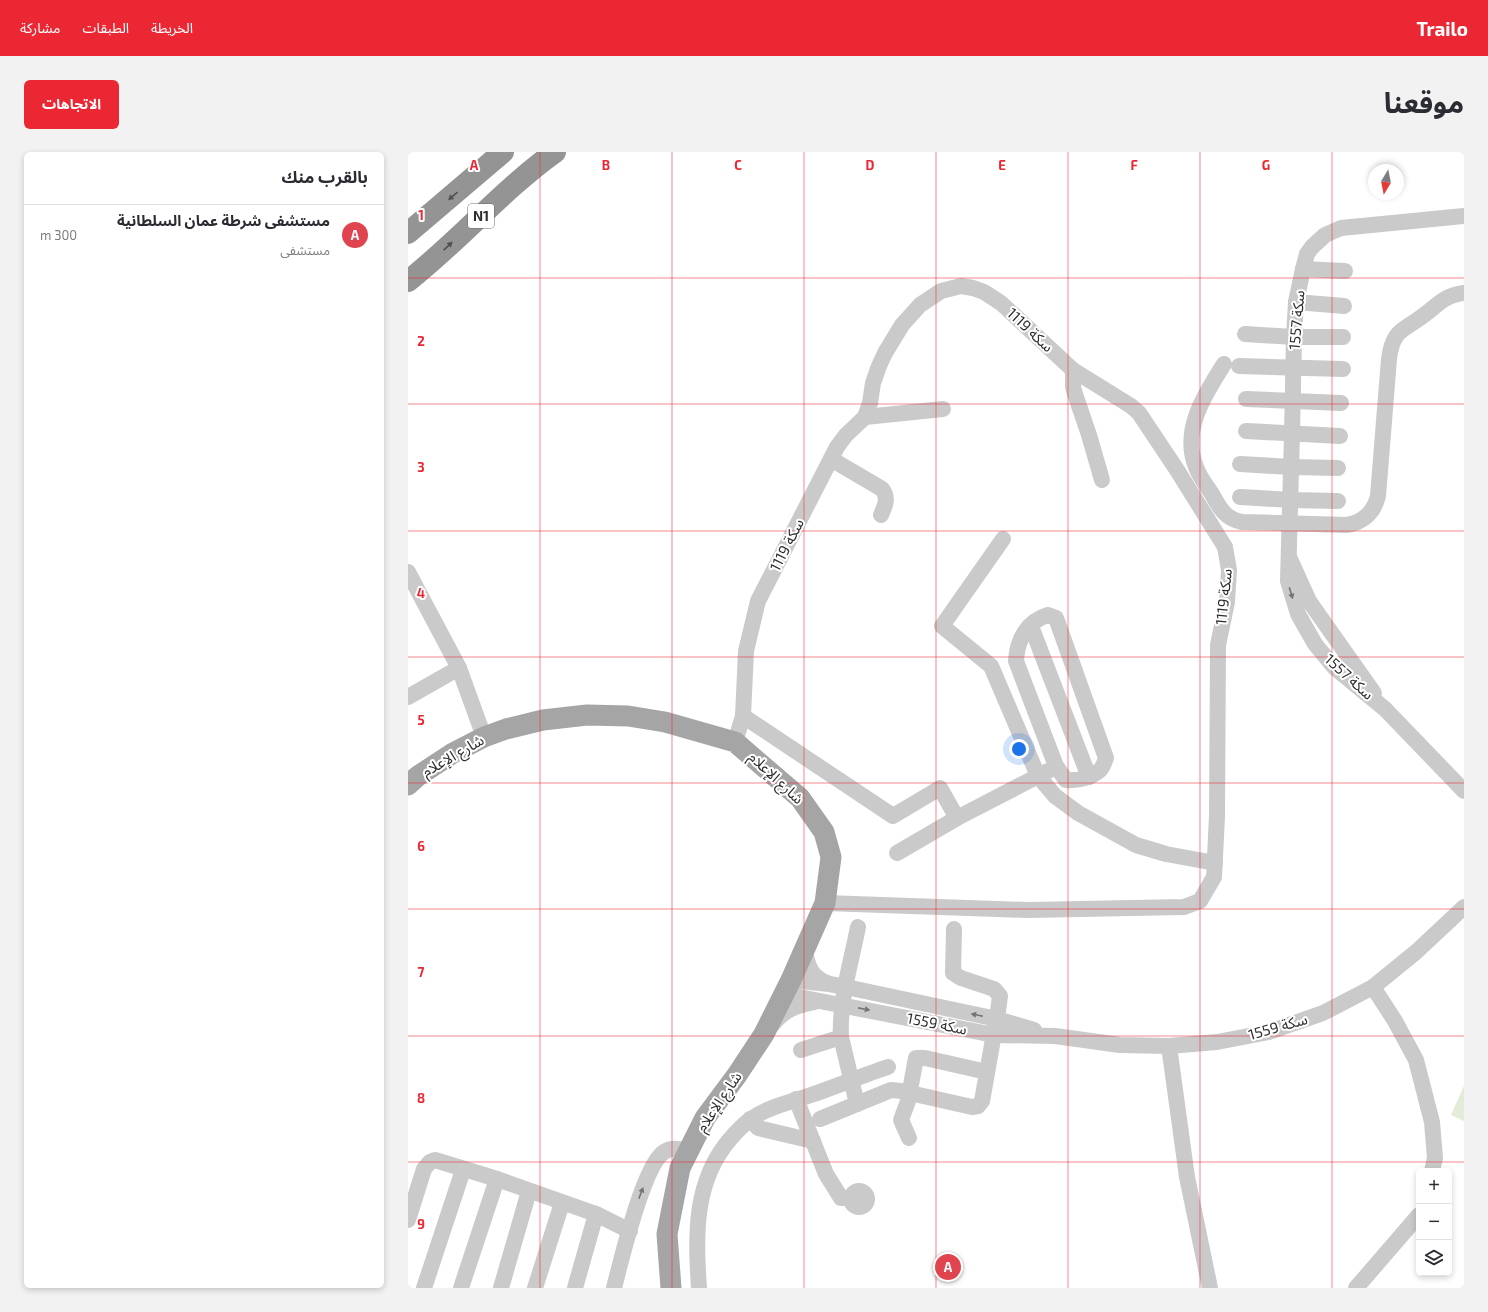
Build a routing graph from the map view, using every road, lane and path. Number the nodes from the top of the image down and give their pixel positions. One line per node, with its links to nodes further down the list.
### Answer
1 (493, 152): 4 (highway)
2 (503, 152): 4 (highway, N1)
3 (555, 152): 7 (highway, N1, one-way to 3)
4 (477, 175): 6 (highway, N1, one-way to 6)
5 (1464, 216): 8 (street, سكة 1557)
6 (408, 233)
7 (425, 268): 10 (highway, N1); 11 (highway)
8 (1302, 269): 9 (street); 13 (street, سكة 1557)
9 (1345, 271)
10 (408, 281)
11 (408, 288)
12 (1464, 293): 38 (street)
13 (1296, 302): 14 (street); 16 (street, سكة 1557)
14 (1344, 306)
15 (1245, 334): 16 (street)
16 (1294, 337): 17 (street); 18 (street, سكة 1557)
17 (1343, 337)
18 (1293, 368): 19 (street); 22 (street, سكة 1557); 38 (street)
19 (1343, 369)
20 (1073, 370): 25 (street, سكة 1119); 33 (street); 60 (street, سكة 1119)
21 (1246, 399): 22 (street)
22 (1293, 401): 23 (street); 27 (street, سكة 1557)
23 (1341, 403)
24 (943, 409): 25 (street)
25 (865, 417): 29 (street, سكة 1119)
26 (1246, 432): 27 (street)
27 (1292, 434): 28 (street); 31 (street, سكة 1557)
28 (1340, 436)
29 (831, 459): 37 (street); 50 (street, سكة 1119)
30 (1240, 464): 31 (street)
31 (1291, 468): 32 (street); 35 (street, سكة 1557)
32 (1338, 468)
33 (1102, 480)
34 (1240, 497): 35 (street)
35 (1290, 500): 36 (street); 38 (street, سكة 1557)
36 (1338, 501)
37 (881, 515)
38 (1290, 522): 40 (street, سكة 1557)
39 (1003, 539): 54 (street)
40 (1288, 554): 42 (street, سكة 1557); 44 (street, سكة 1557, one-way to 44)
41 (408, 572): 47 (street)
42 (1326, 624): 44 (street); 45 (street, سكة 1557)
43 (1031, 626): 53 (street); 55 (street); 55 (street)
44 (1310, 637): 46 (street, سكة 1557)
45 (1342, 648): 46 (street); 49 (street, سكة 1557)
46 (1329, 661): 49 (street, سكة 1557)
47 (459, 668): 48 (street); 51 (street)
48 (408, 697)
49 (1385, 709): 57 (street, سكة 1557)
50 (743, 716): 52 (street, سكة 1119); 58 (street)
51 (484, 737): 52 (main road, شارع الإعلام); 56 (main road, شارع الإعلام)
52 (735, 742): 61 (main road, شارع الإعلام)
53 (1056, 766): 54 (street); 55 (street)
54 (1038, 776): 58 (street); 60 (street)
55 (1089, 776)
56 (408, 785)
57 (1464, 791)
58 (957, 818): 59 (street)
59 (897, 853)
60 (1215, 863): 61 (street, سكة 1119)
61 (825, 903): 65 (main road, شارع الإعلام)
62 (1464, 907): 69 (street, سكة 1559)
63 (858, 927): 68 (street)
64 (954, 929): 72 (street)
65 (804, 948): 66 (street, سكة 1559); 67 (main road, شارع الإعلام)
66 (829, 984): 67 (street, سكة 1559); 68 (street, سكة 1559)
67 (787, 987): 70 (street, سكة 1559); 73 (main road, شارع الإعلام)
68 (846, 987): 71 (street); 72 (street, سكة 1559, one-way to 68)
69 (1373, 987): 77 (street, سكة 1559); 90 (street)
70 (821, 1001): 71 (street, سكة 1559); 73 (street, سكة 1559)
71 (843, 1005): 74 (street, سكة 1559, one-way to 74); 76 (street)
72 (997, 1019): 74 (street); 75 (street, سكة 1559)
73 (764, 1034): 89 (main road, شارع الإعلام)
74 (994, 1035): 75 (street, سكة 1559); 80 (street)
75 (1055, 1036): 77 (street, سكة 1559)
76 (841, 1037): 78 (street); 81 (street)
77 (1169, 1046): 108 (street)
78 (802, 1050)
79 (888, 1067): 81 (street)
80 (987, 1072): 82 (street); 82 (street)
81 (851, 1079): 83 (street); 84 (street)
82 (909, 1093): 84 (street); 87 (street)
83 (796, 1099): 85 (street); 88 (street)
84 (857, 1104): 86 (street)
85 (750, 1119): 88 (street); 107 (street)
86 (820, 1119)
87 (909, 1138)
88 (813, 1141): 94 (street)
89 (687, 1151): 99 (street, one-way to 89); 106 (main road, شارع الإعلام)
90 (1433, 1168)
91 (464, 1170): 92 (street); 98 (street); 100 (street)
92 (497, 1180): 93 (street); 101 (street)
93 (529, 1191): 95 (street); 102 (street)
94 (851, 1198)
95 (562, 1203): 96 (street); 103 (street)
96 (596, 1214): 99 (street); 104 (street)
97 (1416, 1218): 109 (street)
98 (408, 1220)
99 (630, 1230): 105 (street)
100 (424, 1288)
101 (461, 1288)
102 (501, 1288)
103 (535, 1288)
104 (575, 1288)
105 (614, 1288)
106 (671, 1288)
107 (699, 1288)
108 (1210, 1288)
109 (1356, 1288)

